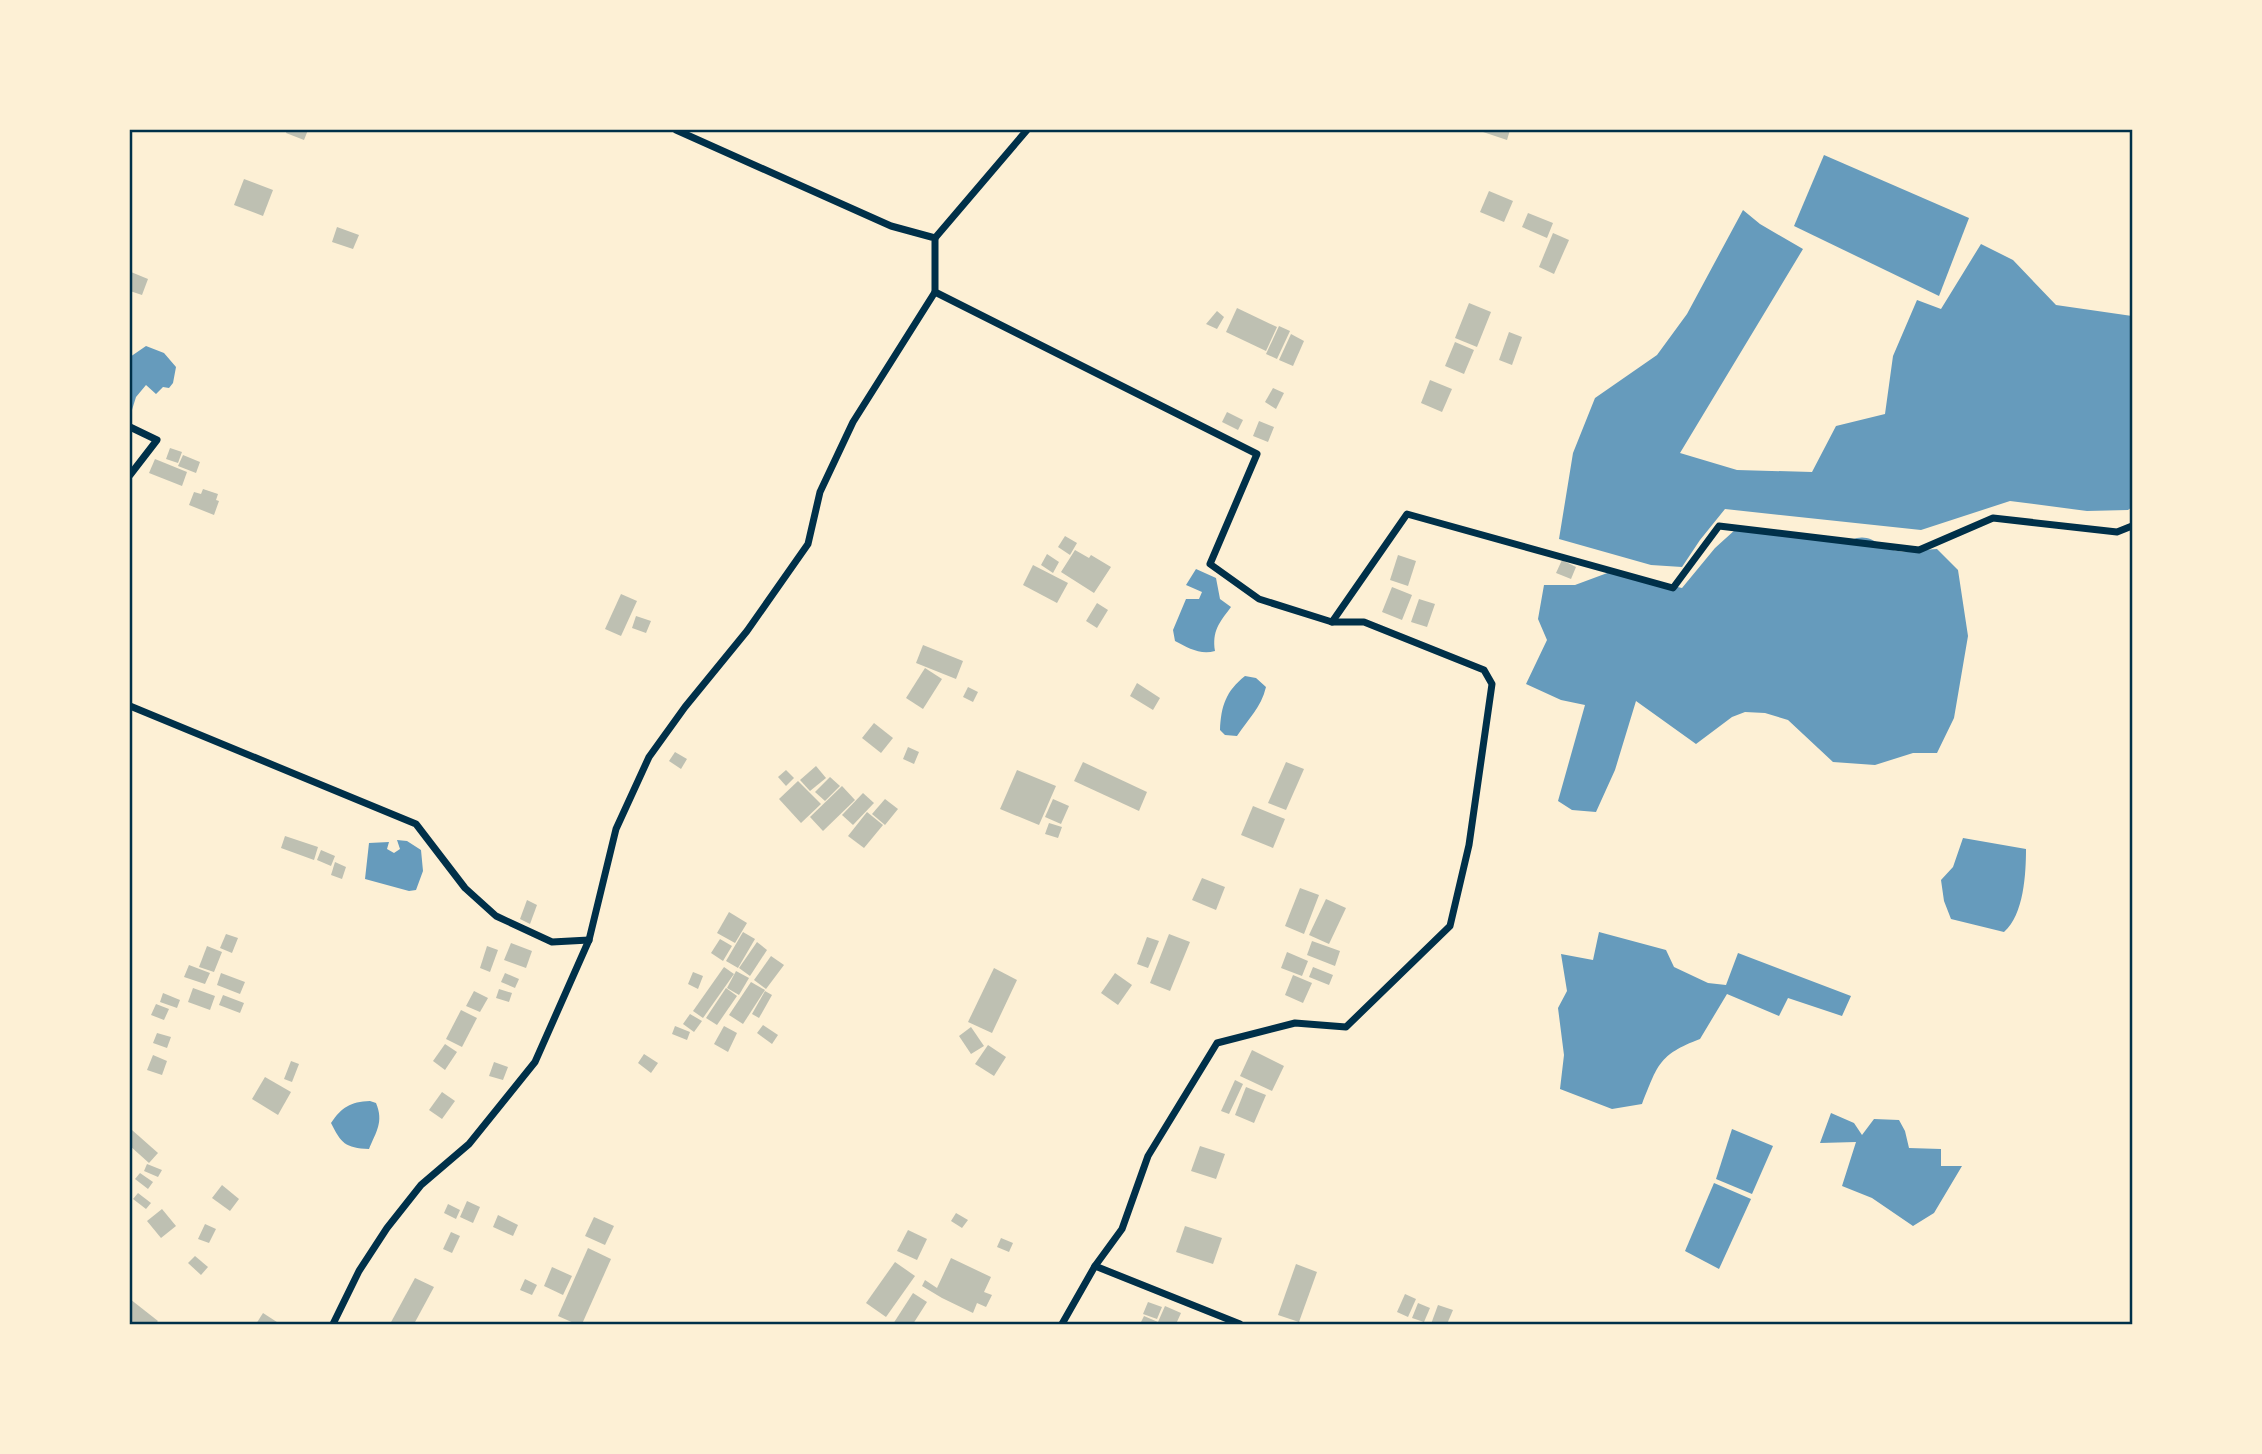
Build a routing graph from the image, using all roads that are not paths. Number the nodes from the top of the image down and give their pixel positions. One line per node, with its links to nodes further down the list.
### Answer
1 (677, 130): 3 (street)
2 (1027, 130): 3 (street)
3 (935, 238): 4 (street)
4 (934, 292): 8 (street); 10 (street)
5 (130, 427): 6 (street)
6 (130, 475)
7 (2133, 526): 8 (street)
8 (1332, 622): 11 (street)
9 (130, 706): 10 (street)
10 (589, 940): 12 (street)
11 (1095, 1266): 13 (street); 14 (street)
12 (333, 1325)
13 (1062, 1325)
14 (1240, 1325)

